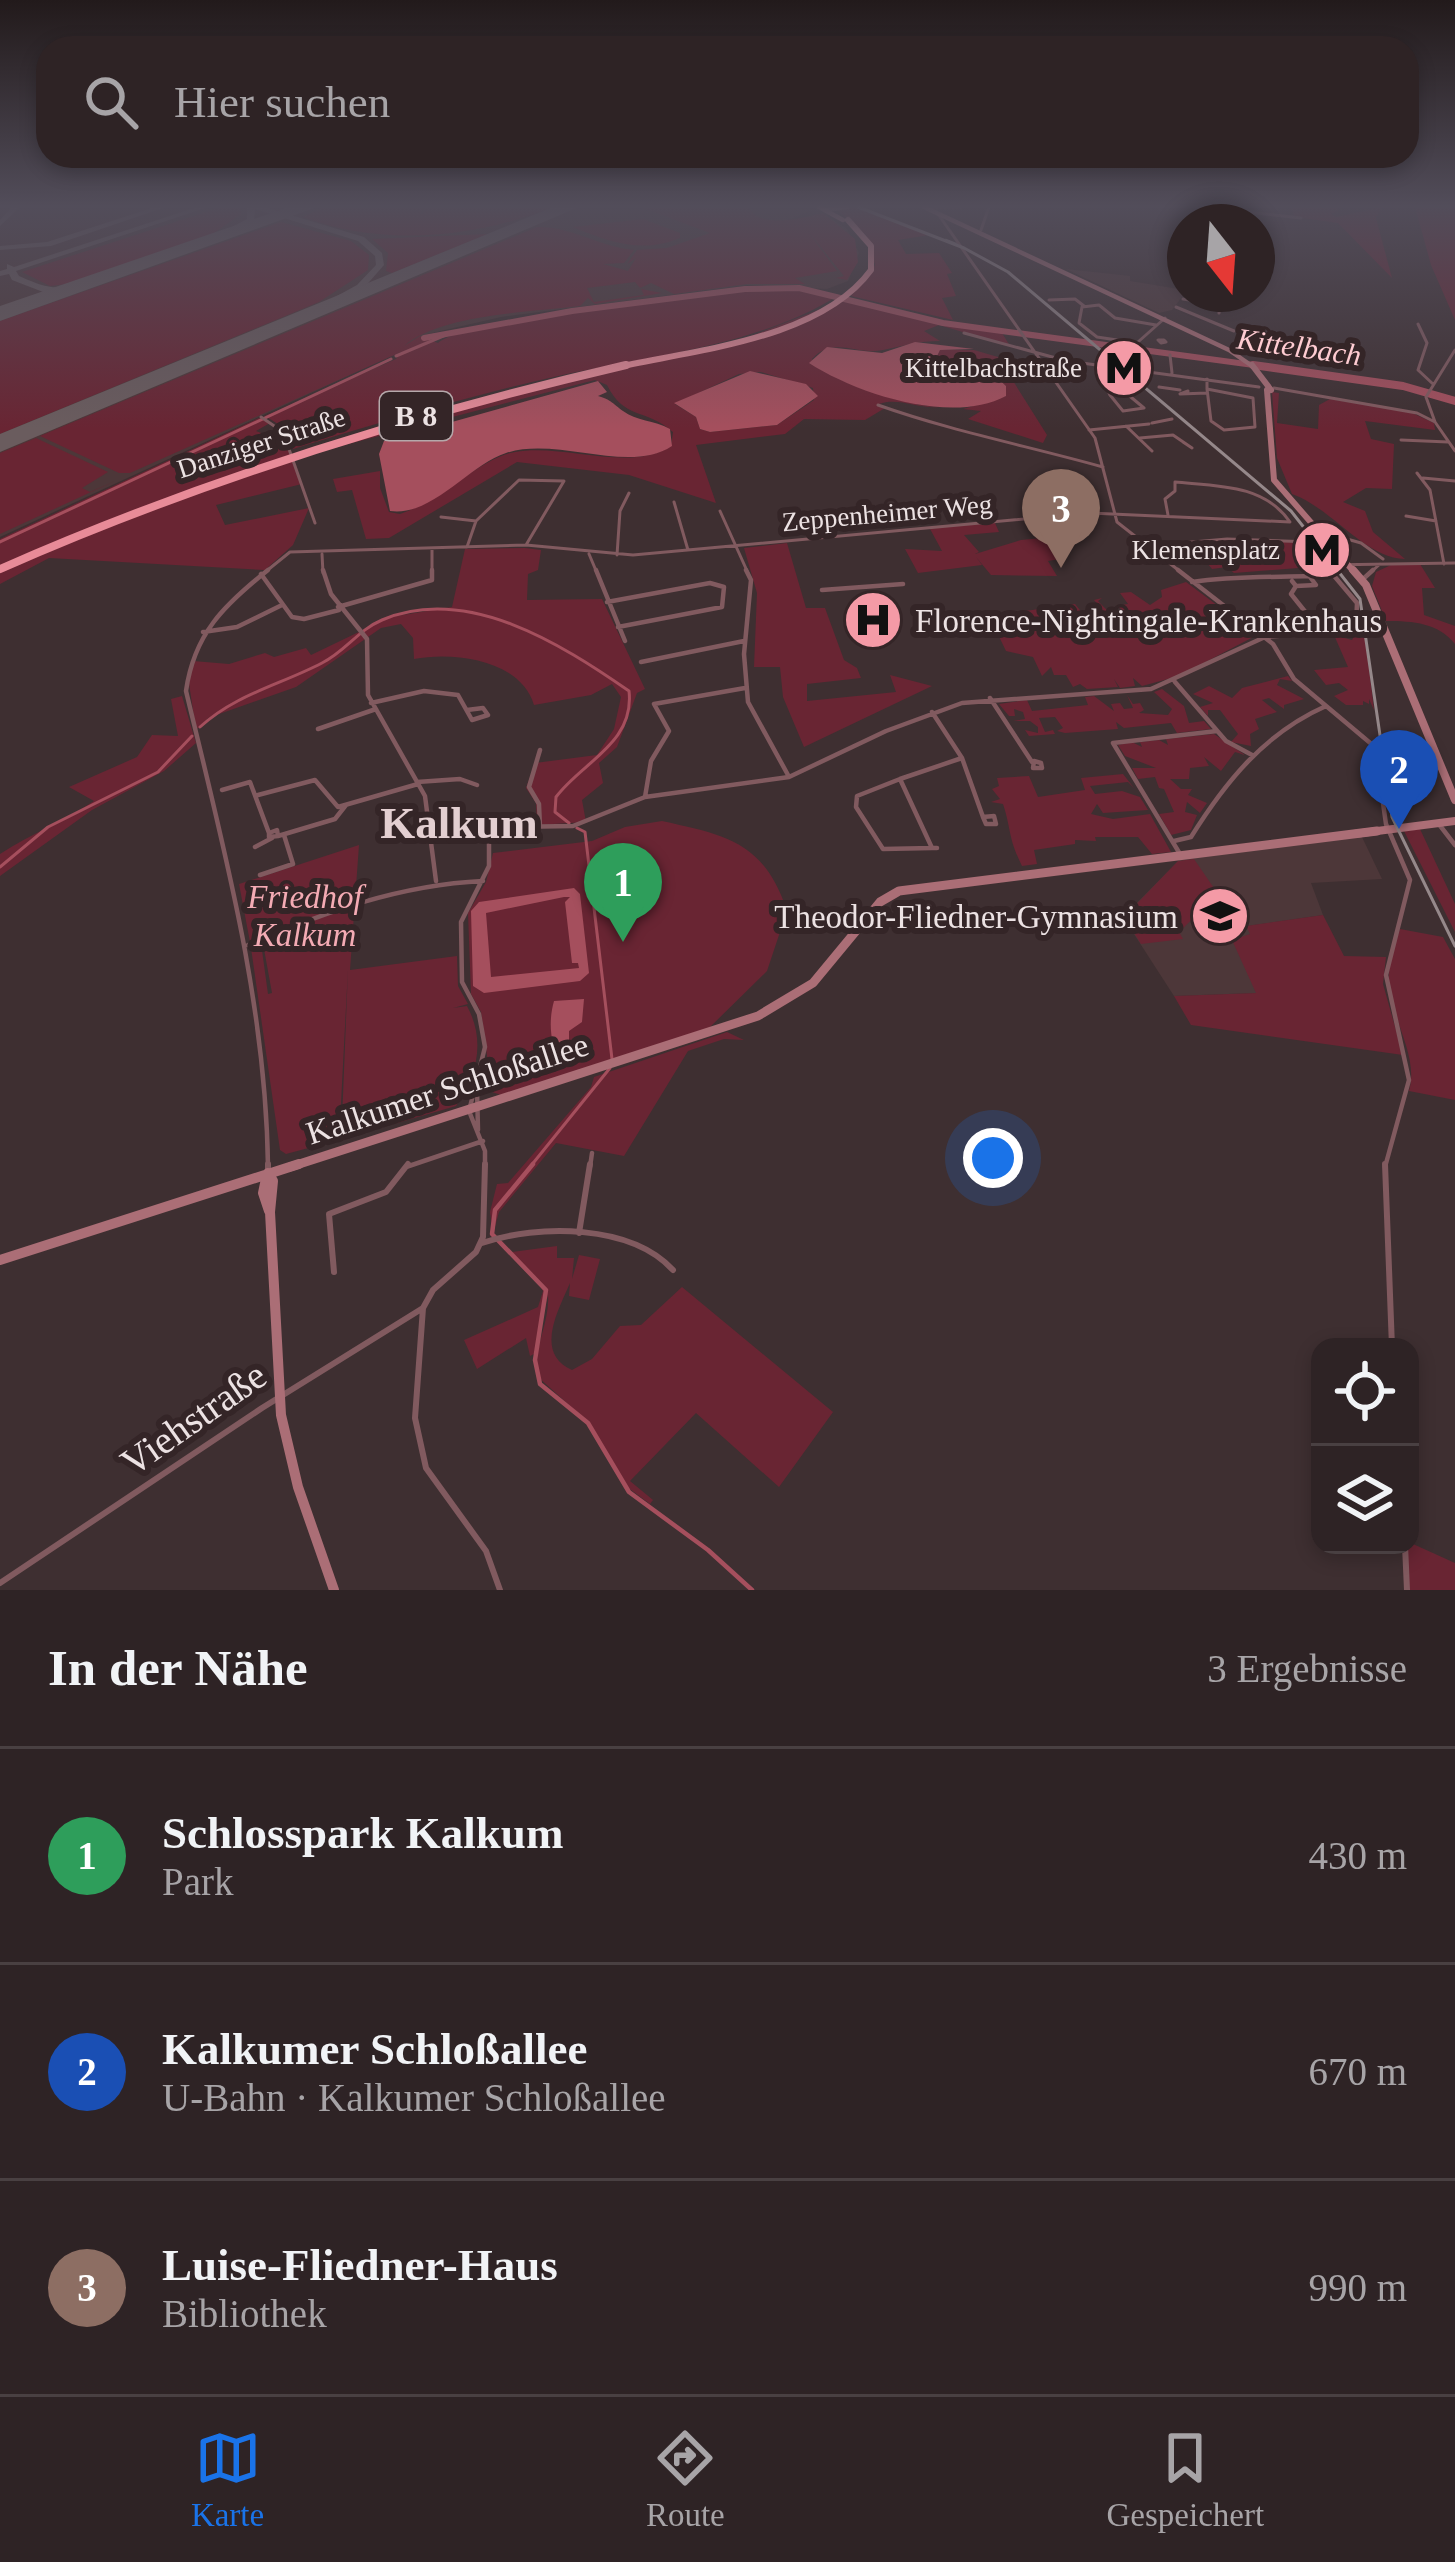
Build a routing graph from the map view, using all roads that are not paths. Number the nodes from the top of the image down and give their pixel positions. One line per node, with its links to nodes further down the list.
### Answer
1 (862, 281): 72 (highway, Danziger Straße / B 8)
2 (987, 281): 16 (street)
3 (1087, 281): 8 (main road)
4 (1049, 299): 5 (street)
5 (1084, 306): 10 (street); 14 (street)
6 (1168, 312): 8 (street)
7 (1188, 312): 11 (street)
8 (1161, 317): 10 (street); 24 (main road)
9 (1418, 323): 22 (street)
10 (1156, 326): 14 (street)
11 (1234, 331)
12 (964, 333): 16 (street)
13 (1159, 342): 14 (street)
14 (1136, 344): 19 (street)
15 (1455, 350): 22 (street)
16 (1037, 355): 18 (street); 36 (street)
17 (1170, 355): 20 (street)
18 (1106, 366): 19 (street); 27 (street)
19 (1131, 368): 20 (street)
20 (1172, 374): 21 (street)
21 (1207, 379): 24 (street); 25 (street)
22 (1433, 384): 34 (street)
23 (1159, 387): 26 (street)
24 (1266, 387): 34 (street); 57 (main road)
25 (1207, 391): 25 (street); 26 (street)
26 (1188, 392): 28 (street)
27 (1108, 395): 30 (street); 30 (street)
28 (1188, 403)
29 (878, 405): 43 (street)
30 (1123, 411): 33 (street)
31 (261, 417): 56 (street)
32 (1172, 419): 33 (street)
33 (1133, 420): 35 (street)
34 (1435, 422): 39 (street)
35 (1126, 426): 36 (street); 37 (street)
36 (1090, 430): 43 (street)
37 (1140, 438): 41 (street); 42 (street)
38 (1401, 440): 39 (street)
39 (1447, 440): 40 (street)
40 (1455, 451)
41 (1152, 452)
42 (1196, 457)
43 (1102, 467): 50 (street)
44 (1417, 473): 45 (street)
45 (1423, 478): 46 (street); 55 (street)
46 (1455, 481)
47 (629, 493): 67 (street)
48 (674, 502): 64 (street)
49 (720, 511): 59 (street)
50 (1113, 513): 51 (street, Zeppenheimer Weg); 59 (street, Zeppenheimer Weg); 61 (street)
51 (1168, 515): 51 (street, Zeppenheimer Weg)
52 (1406, 516): 55 (street)
53 (441, 517): 54 (street)
54 (476, 521): 60 (street); 62 (street)
55 (1436, 521): 71 (street)
56 (315, 523)
57 (1321, 531): 68 (street); 70 (main road)
58 (1311, 542): 61 (street)
59 (737, 544): 64 (street, Zeppenheimer Weg); 92 (street)
60 (526, 545): 62 (street, Zeppenheimer Weg); 66 (street, Zeppenheimer Weg)
61 (1146, 546): 78 (street)
62 (467, 547): 63 (street, Zeppenheimer Weg)
63 (432, 548): 65 (street, Zeppenheimer Weg); 84 (street)
64 (688, 550): 67 (street, Zeppenheimer Weg)
65 (322, 554): 73 (street, Zeppenheimer Weg); 84 (street)
66 (589, 554): 67 (street, Zeppenheimer Weg); 82 (street)
67 (617, 555)
68 (1388, 561): 70 (street); 71 (street); 77 (street)
69 (1455, 563): 71 (street)
70 (1348, 564): 74 (street); 77 (main road)
71 (1444, 564)
72 (0, 567)
73 (261, 574): 83 (street); 89 (street)
74 (1334, 575): 75 (street); 86 (street)
75 (1310, 577): 76 (street); 80 (street)
76 (1290, 578): 78 (street); 80 (street)
77 (1362, 580): 87 (main road)
78 (1192, 581): 90 (street)
79 (903, 584): 81 (street)
80 (1296, 586): 88 (street)
81 (822, 590)
82 (607, 602): 85 (street); 85 (street)
83 (282, 605): 84 (street); 89 (street)
84 (338, 608): 97 (street)
85 (618, 627): 91 (street)
86 (1356, 627): 87 (street); 88 (street)
87 (1383, 628): 114 (main road)
88 (1319, 630): 90 (street)
89 (203, 632): 129 (street)
90 (1265, 637): 94 (street); 98 (street)
91 (625, 641)
92 (744, 641): 93 (street); 95 (street)
93 (641, 662)
94 (1175, 682): 96 (street); 102 (street)
95 (745, 688): 107 (street); 113 (street)
96 (990, 698): 100 (street); 106 (street)
97 (374, 706): 99 (street); 101 (street); 109 (street)
98 (1326, 706): 104 (street); 119 (street)
99 (467, 710)
100 (932, 712): 105 (street); 107 (street)
101 (318, 729)
102 (1217, 731): 104 (street); 122 (street)
103 (540, 750): 120 (street)
104 (1254, 756): 122 (street)
105 (962, 758): 108 (street); 116 (street)
106 (1032, 762)
107 (789, 777): 113 (street)
108 (900, 779): 108 (street)
109 (417, 783): 110 (street); 115 (street); 127 (street)
110 (477, 785)
111 (222, 790): 112 (street)
112 (258, 795): 115 (street); 121 (street)
113 (645, 797): 120 (street)
114 (1455, 800)
115 (346, 805): 121 (street)
116 (983, 817)
117 (1455, 820): 118 (main road, Kalkumer Schloßallee)
118 (1438, 823): 119 (main road, Kalkumer Schloßallee); 123 (street)
119 (1387, 826): 125 (main road, Kalkumer Schloßallee); 140 (street)
120 (540, 827): 128 (street)
121 (276, 836): 124 (street); 126 (street)
122 (1171, 841): 125 (street)
123 (1455, 845)
124 (255, 847)
125 (1181, 855): 130 (main road, Kalkumer Schloßallee)
126 (260, 875)
127 (436, 881): 128 (street); 129 (street)
128 (483, 881): 130 (street)
129 (247, 946): 133 (street)
130 (474, 1109): 131 (street); 133 (main road, Kalkumer Schloßallee)
131 (483, 1142): 135 (street); 138 (street)
132 (592, 1153): 134 (street)
133 (268, 1173): 136 (main road, Kalkumer Schloßallee); 141 (main road)
134 (580, 1233): 135 (street, Viehstraße); 137 (street)
135 (482, 1243): 139 (street, Viehstraße)
136 (0, 1261)
137 (673, 1270)
138 (334, 1272)
139 (423, 1308): 141 (street, Viehstraße); 145 (street)
140 (1392, 1338)
141 (278, 1394): 143 (street, Viehstraße); 144 (main road)
142 (1405, 1554): 146 (street)
143 (0, 1583)
144 (334, 1590)
145 (500, 1590)
146 (1407, 1590)

